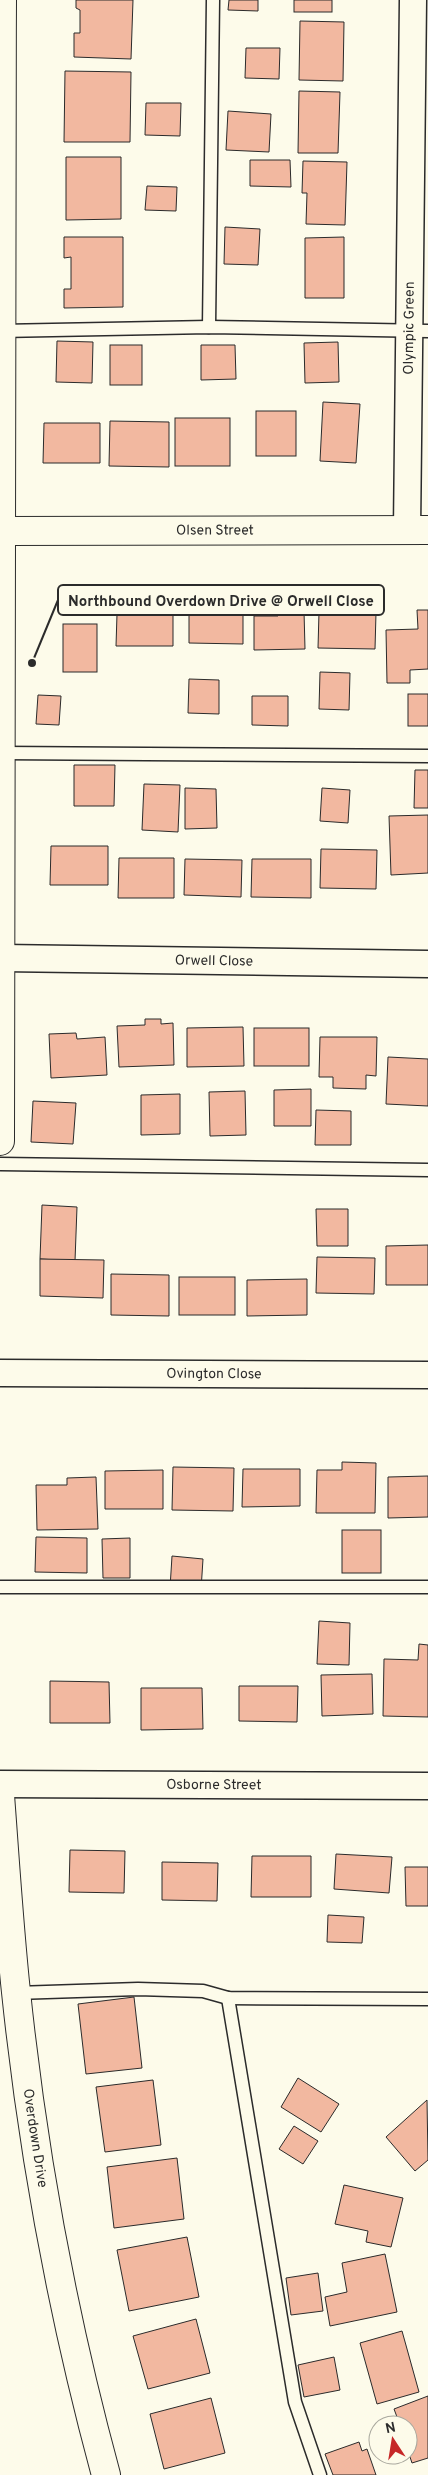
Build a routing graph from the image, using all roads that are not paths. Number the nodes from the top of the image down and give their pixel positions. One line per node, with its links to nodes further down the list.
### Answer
1 (2, 0): 6 (street)
2 (213, 0): 5 (lane)
3 (413, 0): 4 (street, Olympic Green)
4 (420, 125): 7 (street, Olympic Green)
5 (209, 327): 6 (lane); 7 (lane)
6 (0, 331): 9 (street)
7 (419, 331): 8 (street, Olympic Green)
8 (418, 530): 9 (street, Olsen Street)
9 (2, 531): 10 (street)
10 (1, 752): 11 (lane); 12 (street)
11 (428, 756)
12 (2, 958): 13 (street, Orwell Close); 14 (street)
13 (428, 964)
14 (0, 1141)
15 (0, 1164): 16 (lane)
16 (428, 1170)
17 (0, 1373): 18 (street, Ovington Close)
18 (428, 1375)
19 (0, 1587): 20 (lane)
20 (428, 1587)
21 (0, 1784): 22 (street, Osborne Street)
22 (428, 1786)
23 (0, 1795): 24 (street, Overdown Drive)
24 (16, 1992): 25 (lane); 27 (street, Overdown Drive)
25 (228, 1998): 26 (lane); 28 (lane)
26 (428, 1998)
27 (106, 2475)
28 (320, 2475)

